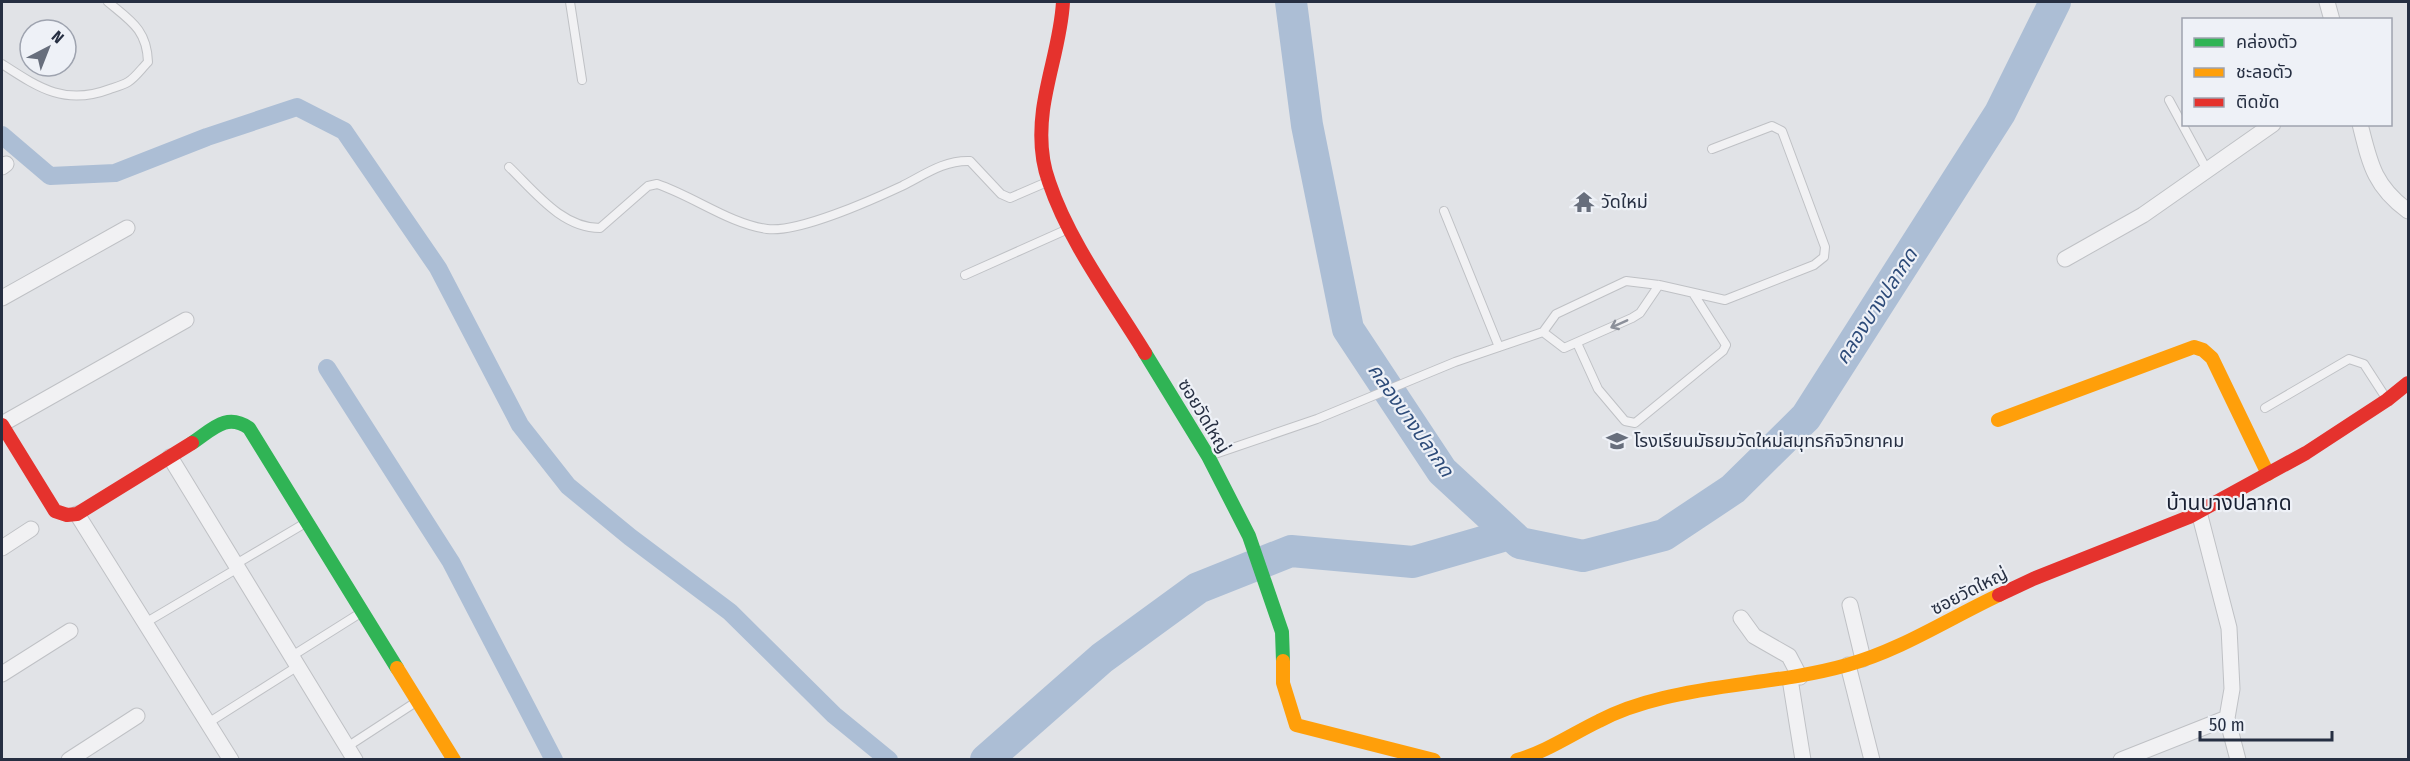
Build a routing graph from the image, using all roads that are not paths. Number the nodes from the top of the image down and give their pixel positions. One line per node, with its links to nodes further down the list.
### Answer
1 (108, 2): 6 (lane)
2 (570, 2): 7 (lane)
3 (1064, 2): 16 (street, ซอยวัดใหญ่)
4 (2327, 2): 5 (street)
5 (2331, 18)
6 (2, 64)
7 (582, 80)
8 (2169, 100): 9 (lane)
9 (2182, 124)
10 (2183, 126): 15 (lane)
11 (2270, 126): 15 (street)
12 (2360, 126): 18 (street)
13 (1712, 149): 24 (lane)
14 (509, 167): 16 (lane)
15 (2207, 170): 21 (street)
16 (1048, 181): 20 (street, ซอยวัดใหญ่)
17 (1444, 210): 29 (lane)
18 (2409, 211)
19 (127, 228): 25 (street)
20 (1069, 229): 22 (lane); 35 (street, ซอยวัดใหญ่)
21 (2065, 259)
22 (965, 275)
23 (1659, 285): 24 (lane); 27 (lane); 28 (lane, one-way to 28)
24 (1693, 292): 28 (lane)
25 (2, 298)
26 (186, 320): 34 (street)
27 (1543, 332): 28 (lane); 29 (lane)
28 (1577, 343)
29 (1498, 347): 35 (lane)
30 (2409, 383): 31 (street, ซอยวัดใหญ่)
31 (2387, 400): 32 (lane); 37 (street, ซอยวัดใหญ่)
32 (2265, 408)
33 (1998, 420): 37 (street)
34 (2, 425): 39 (street)
35 (1208, 456): 62 (street, ซอยวัดใหญ่)
36 (170, 457): 39 (street); 40 (street); 43 (street)
37 (2268, 474): 38 (street, ซอยวัดใหญ่)
38 (2199, 512): 49 (street, ซอยวัดใหญ่); 56 (street)
39 (76, 514): 47 (street)
40 (307, 522): 43 (lane); 45 (street)
41 (31, 529): 42 (street)
42 (2, 548)
43 (237, 566): 47 (lane); 50 (street)
44 (1850, 605): 49 (street)
45 (363, 612): 50 (lane); 54 (street)
46 (1741, 618): 53 (street)
47 (145, 623): 57 (street)
48 (70, 630): 52 (street)
49 (1863, 659): 51 (street, ซอยวัดใหญ่)
50 (295, 661): 57 (lane); 58 (street)
51 (1848, 665): 53 (street, ซอยวัดใหญ่); 65 (street)
52 (2, 674)
53 (1795, 678): 63 (street, ซอยวัดใหญ่); 64 (street)
54 (418, 700): 58 (lane); 61 (street)
55 (137, 716): 59 (street)
56 (2227, 718): 66 (street); 67 (street)
57 (208, 723): 60 (street)
58 (351, 753)
59 (69, 759)
60 (231, 759)
61 (454, 759)
62 (1434, 759)
63 (1517, 759)
64 (1803, 759)
65 (1872, 759)
66 (2122, 759)
67 (2238, 759)

